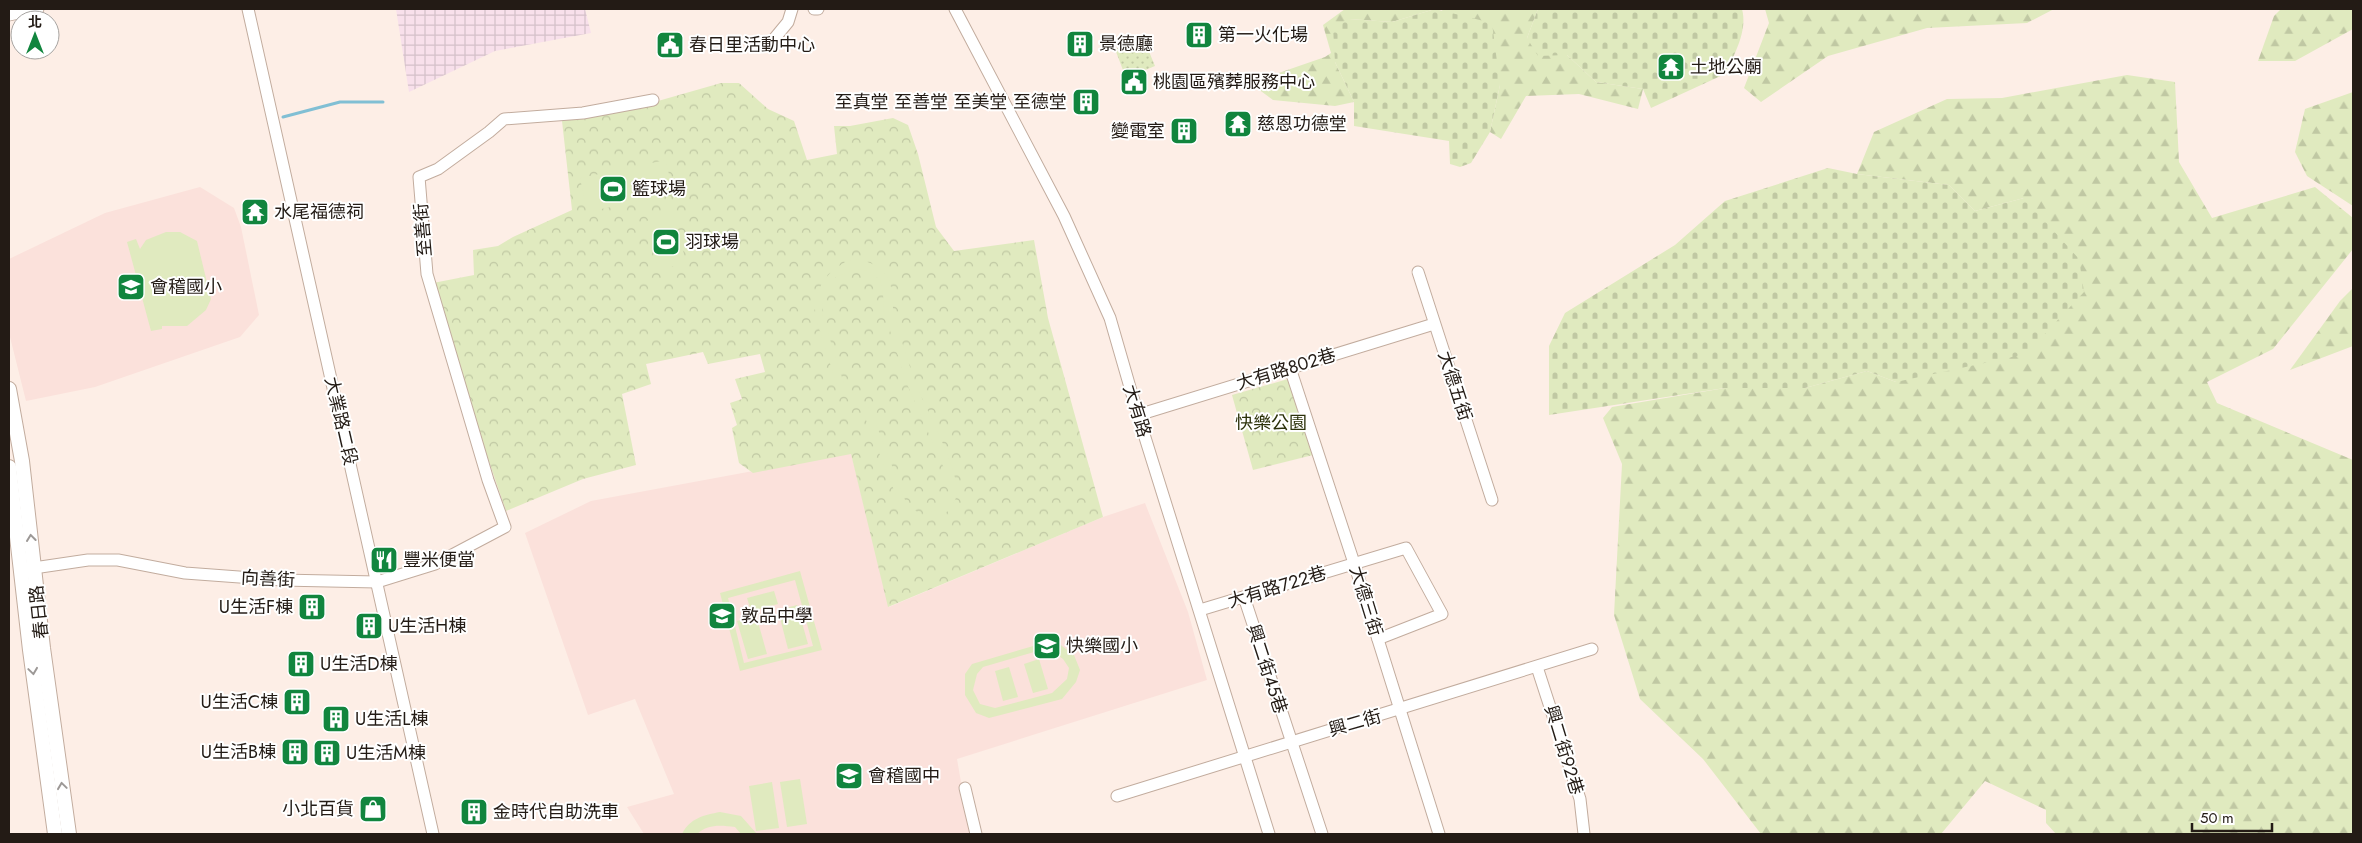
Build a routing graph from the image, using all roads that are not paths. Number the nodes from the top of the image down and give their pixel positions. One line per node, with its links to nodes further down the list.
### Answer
1 (38, 9): 5 (street)
2 (248, 9): 19 (street, 大業路二段)
3 (792, 9): 6 (street)
4 (955, 9): 12 (street, 大有路)
5 (9, 16)
6 (769, 45)
7 (653, 100): 15 (street, 至善街)
8 (1418, 272): 9 (street, 大德五街)
9 (1434, 324): 10 (street, 大有路802巷); 14 (street, 大德五街)
10 (1290, 368): 12 (street, 大有路802巷); 16 (street, 大德三街)
11 (9, 389): 17 (main road, 春日路, one-way to 11)
12 (1138, 415): 21 (street, 大有路)
13 (9, 466): 18 (main road, 春日路)
14 (1492, 500)
15 (505, 527): 19 (street, 向善街)
16 (1354, 563): 20 (street, 大有路722巷); 22 (street, 大德三街); 22 (street, 大有路722巷)
17 (34, 568): 18 (street, 向善街); 19 (street, 向善街); 31 (main road, 春日路, one-way to 17)
18 (20, 570): 30 (main road, 春日路, one-way to 30)
19 (377, 582): 32 (street, 大業路二段)
20 (1244, 598): 21 (street, 大有路722巷); 26 (street, 興二街45巷)
21 (1200, 610): 27 (street, 大有路)
22 (1378, 639): 25 (street, 大德三街)
23 (1592, 650): 24 (street, 興二街)
24 (1537, 667): 25 (street, 興二街); 37 (street, 興二街92巷)
25 (1401, 710): 26 (street, 興二街); 36 (street, 大德三街)
26 (1291, 740): 27 (street, 興二街); 35 (street, 興二街45巷)
27 (1246, 755): 29 (street, 興二街); 34 (street, 大有路)
28 (965, 788): 33 (street)
29 (1117, 796)
30 (55, 834)
31 (69, 834)
32 (433, 834)
33 (976, 834)
34 (1269, 834)
35 (1322, 834)
36 (1439, 834)
37 (1584, 834)

